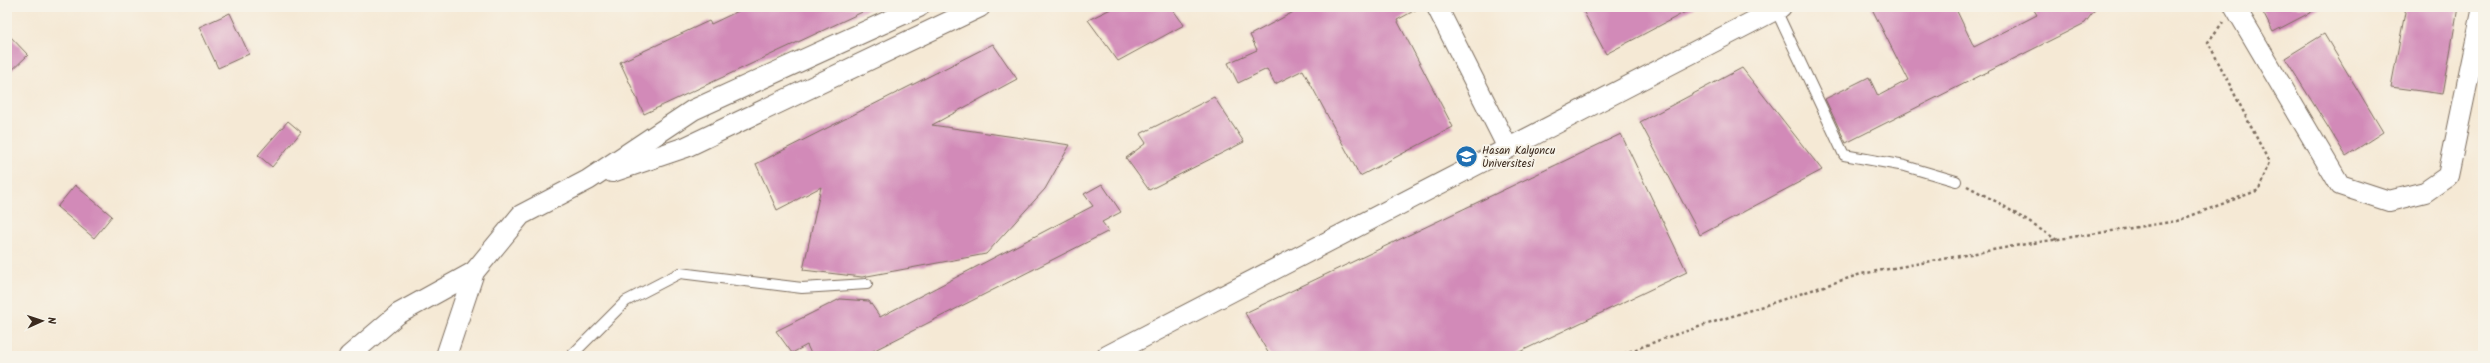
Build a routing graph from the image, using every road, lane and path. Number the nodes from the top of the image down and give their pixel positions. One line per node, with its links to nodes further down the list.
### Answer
1 (919, 7): 8 (street)
2 (980, 7): 8 (street)
3 (1437, 7): 7 (street)
4 (2235, 7): 5 (street); 10 (path)
5 (2483, 7)
6 (1779, 8): 7 (street); 9 (lane)
7 (1508, 148): 16 (street)
8 (588, 180): 11 (street)
9 (1956, 181): 10 (path)
10 (2058, 240): 17 (path)
11 (474, 272): 13 (street); 14 (street)
12 (867, 284): 15 (lane)
13 (349, 356)
14 (446, 356)
15 (571, 356)
16 (1107, 356)
17 (1618, 356)

